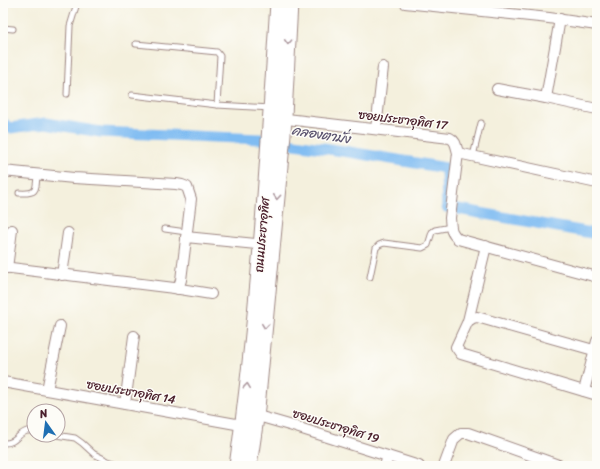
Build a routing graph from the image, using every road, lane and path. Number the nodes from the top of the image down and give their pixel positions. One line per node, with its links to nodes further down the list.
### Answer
1 (77, 3): 12 (lane)
2 (278, 3): 17 (main road, ถนนประชาอุทิศ)
3 (290, 3): 17 (main road, ถนนประชาอุทิศ, one-way to 17)
4 (405, 3): 5 (street)
5 (560, 19): 6 (street); 14 (street)
6 (597, 25)
7 (3, 28): 8 (lane)
8 (14, 29)
9 (136, 44): 15 (lane)
10 (383, 67): 19 (street)
11 (497, 90): 14 (street)
12 (67, 94)
13 (132, 95): 15 (lane)
14 (546, 98): 16 (street)
15 (216, 105): 17 (lane)
16 (597, 109)
17 (275, 115): 19 (street, ซอยประชาอุทิศ 17); 31 (main road, ถนนประชาอุทิศ)
18 (481, 123): 21 (lane)
19 (376, 129): 20 (street, ซอยประชาอุทิศ 17)
20 (458, 153): 21 (street); 26 (street)
21 (473, 156): 24 (street)
22 (3, 171): 23 (street)
23 (37, 174): 25 (lane); 30 (street)
24 (597, 183)
25 (19, 193)
26 (450, 222): 32 (street); 35 (lane)
27 (165, 229): 30 (lane)
28 (12, 230): 33 (street)
29 (68, 232): 34 (street)
30 (186, 234): 31 (street); 37 (street)
31 (267, 245): 48 (main road, ถนนประชาอุทิศ)
32 (486, 246): 36 (street); 39 (street)
33 (5, 268): 34 (street)
34 (62, 275): 37 (street)
35 (370, 277)
36 (597, 277)
37 (178, 289): 38 (street)
38 (211, 294)
39 (468, 321): 42 (street); 45 (street)
40 (60, 326): 44 (street)
41 (134, 336): 47 (street)
42 (596, 348): 45 (street)
43 (3, 382): 44 (street, ซอยประชาอุทิศ 14)
44 (47, 390): 47 (street, ซอยประชาอุทิศ 14)
45 (584, 391): 46 (street)
46 (597, 395)
47 (125, 404): 48 (street, ซอยประชาอุทิศ 14)
48 (250, 420): 52 (street, ซอยประชาอุทิศ 19); 54 (main road, ถนนประชาอุทิศ); 55 (main road, ถนนประชาอุทิศ)
49 (26, 432): 51 (lane)
50 (66, 437): 53 (lane)
51 (3, 443)
52 (387, 461): 56 (street, ซอยประชาอุทิศ 19)
53 (125, 466)
54 (236, 466)
55 (249, 466)
56 (419, 466)
57 (444, 466): 58 (street)
58 (561, 466)

